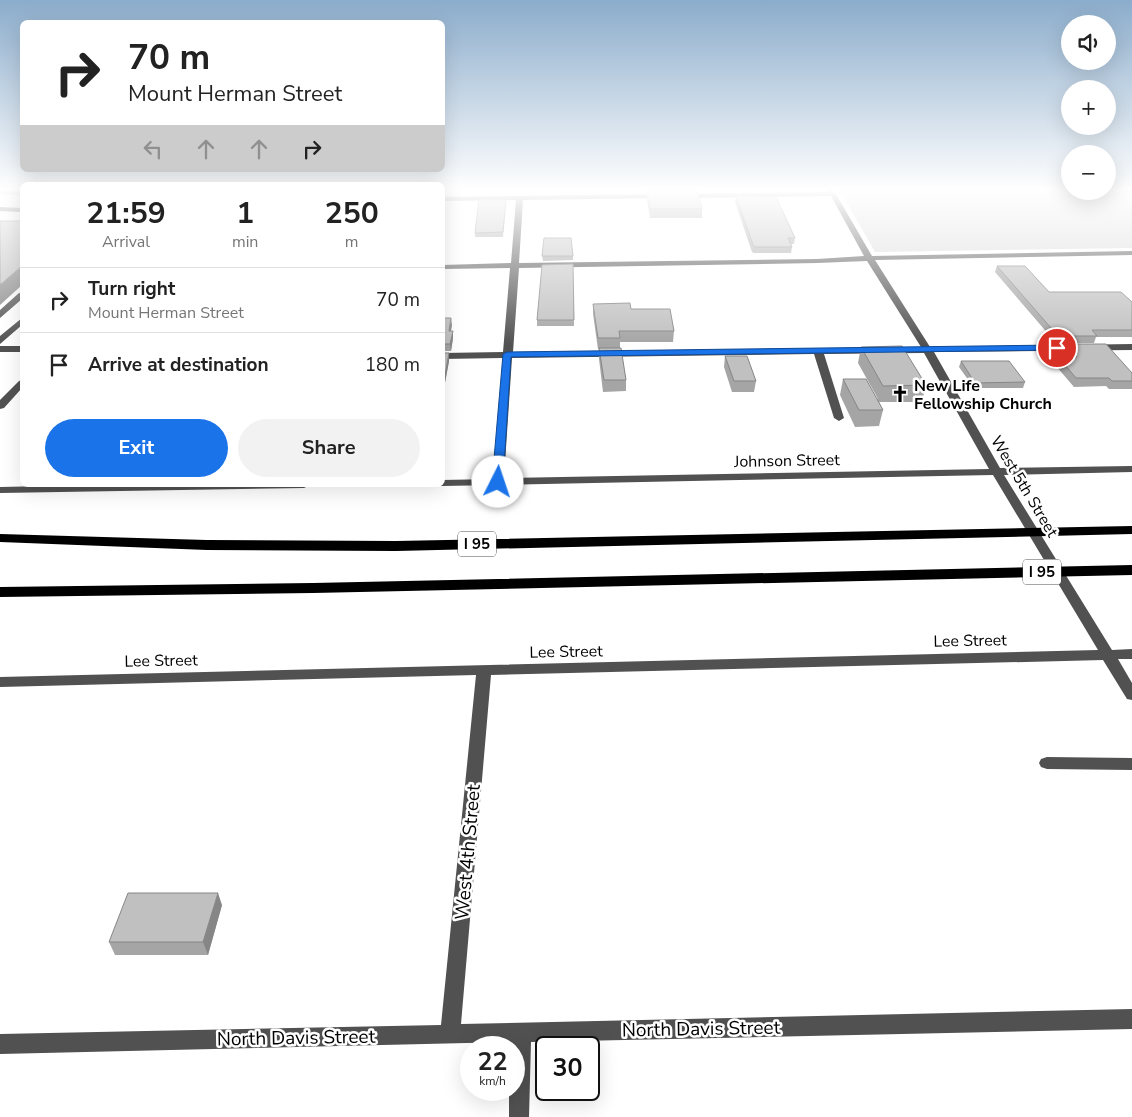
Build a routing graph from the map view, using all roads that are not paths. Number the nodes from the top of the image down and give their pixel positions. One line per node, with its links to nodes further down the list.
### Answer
1 (517, 241): 5 (street)
2 (860, 241): 4 (street, West 5th Street)
3 (1132, 253): 4 (street)
4 (870, 259): 5 (street); 14 (street, West 5th Street)
5 (515, 266): 6 (street); 16 (street)
6 (445, 267)
7 (20, 297): 8 (street)
8 (0, 315)
9 (20, 323): 10 (street)
10 (0, 341)
11 (1132, 347): 14 (street)
12 (0, 349): 13 (street)
13 (20, 349)
14 (926, 349): 15 (street); 22 (street, West 5th Street)
15 (818, 351): 16 (street); 20 (street)
16 (507, 354): 17 (street); 24 (street)
17 (445, 356)
18 (20, 385): 19 (street)
19 (0, 406)
20 (839, 418)
21 (1132, 469): 22 (street, Johnson Street)
22 (997, 472): 24 (street, Johnson Street); 31 (street, West 5th Street)
23 (445, 482): 24 (street, Johnson Street)
24 (498, 482)
25 (182, 487): 26 (street)
26 (0, 490)
27 (1132, 530): 28 (highway, I 95)
28 (0, 538)
29 (1132, 570): 30 (highway, I 95)
30 (0, 592)
31 (1108, 654): 32 (street, Lee Street); 33 (street, Lee Street); 35 (street, West 5th Street)
32 (1132, 654)
33 (484, 670): 34 (street, Lee Street); 40 (street, West 4th Street)
34 (0, 682)
35 (1132, 695)
36 (1047, 763): 37 (street)
37 (1132, 764)
38 (1132, 1019): 39 (street, North Davis Street)
39 (521, 1032): 40 (street, North Davis Street); 42 (street)
40 (450, 1033): 41 (street, North Davis Street)
41 (0, 1044)
42 (519, 1117)

